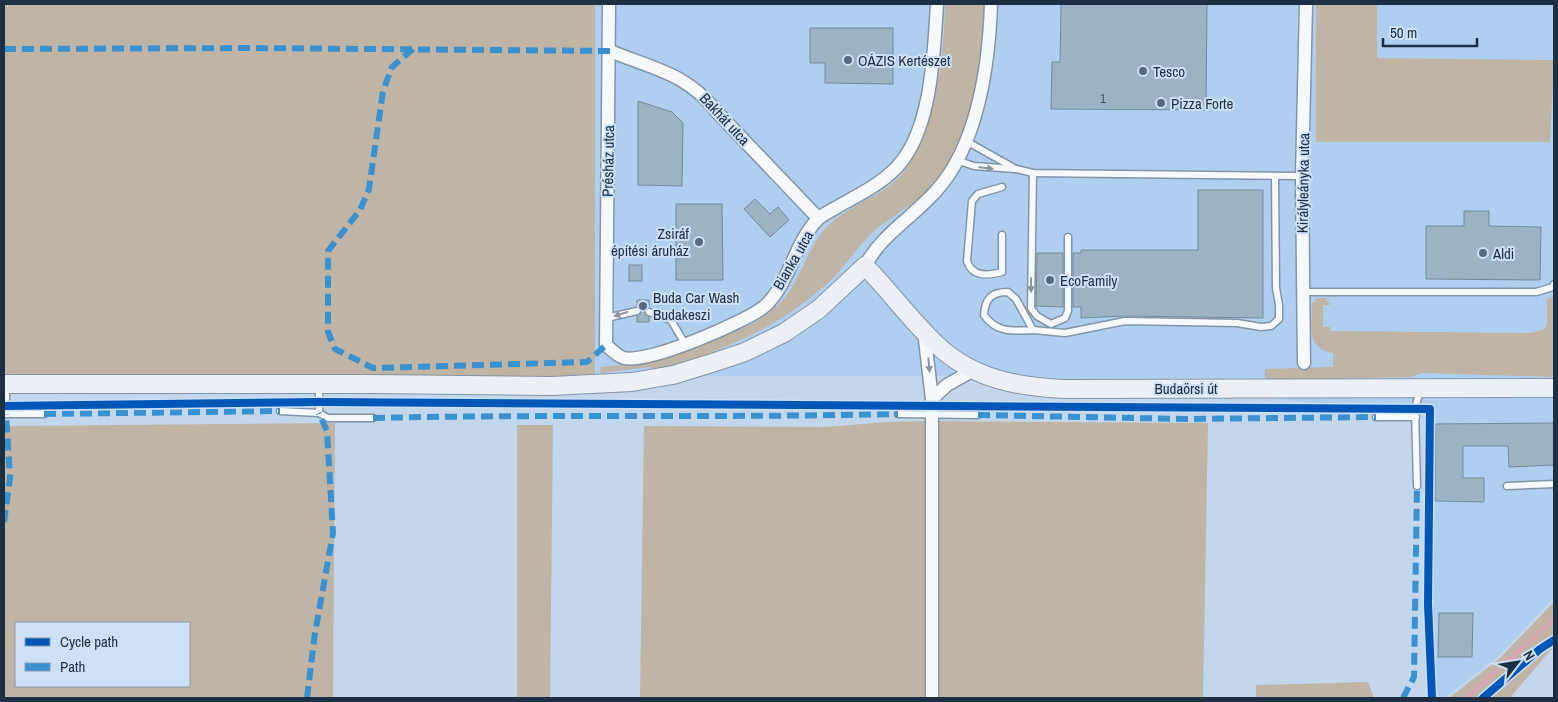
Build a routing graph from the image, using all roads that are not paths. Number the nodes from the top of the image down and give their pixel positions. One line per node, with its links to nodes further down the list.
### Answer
1 (609, 4): 5 (street, Présház utca)
2 (937, 4): 13 (street, Bianka utca)
3 (991, 4): 6 (street)
4 (1306, 4): 10 (street, Királyleányka utca)
5 (610, 51): 13 (street, Bakhát utca); 21 (street, Présház utca)
6 (964, 141): 7 (street); 8 (lane)
7 (956, 160): 8 (lane, one-way to 8); 16 (street)
8 (1016, 169): 9 (lane)
9 (1033, 173): 11 (lane); 15 (lane, one-way to 15)
10 (1302, 176): 11 (lane); 18 (street, Királyleányka utca)
11 (1275, 177): 22 (lane)
12 (1002, 187): 14 (lane)
13 (818, 218): 24 (street, Bianka utca)
14 (1002, 235)
15 (1068, 237)
16 (865, 266): 23 (main road, Budaörsi út); 28 (main road)
17 (1554, 284): 18 (lane)
18 (1302, 292): 25 (street, Királyleányka utca)
19 (636, 312): 21 (lane, one-way to 21)
20 (649, 312): 24 (lane)
21 (606, 319): 24 (street, Bianka utca)
22 (1033, 330): 22 (lane)
23 (924, 331): 26 (main road, Budaörsi út); 31 (street, one-way to 31)
24 (685, 344)
25 (1304, 362)
26 (972, 371): 29 (main road, Budaörsi út); 31 (street)
27 (5, 384): 28 (main road); 35 (lane)
28 (319, 384): 33 (lane)
29 (1421, 388): 30 (main road, Budaörsi út); 39 (lane)
30 (1554, 388)
31 (932, 399): 34 (street)
32 (280, 411): 33 (lane)
33 (319, 413): 41 (lane)
34 (932, 413): 37 (lane); 38 (lane); 45 (street)
35 (5, 414): 36 (lane)
36 (44, 414)
37 (898, 414)
38 (978, 415)
39 (1416, 416): 40 (lane); 43 (lane)
40 (1376, 417)
41 (373, 418)
42 (1554, 484): 44 (lane)
43 (1417, 486)
44 (1506, 486)
45 (932, 698)

